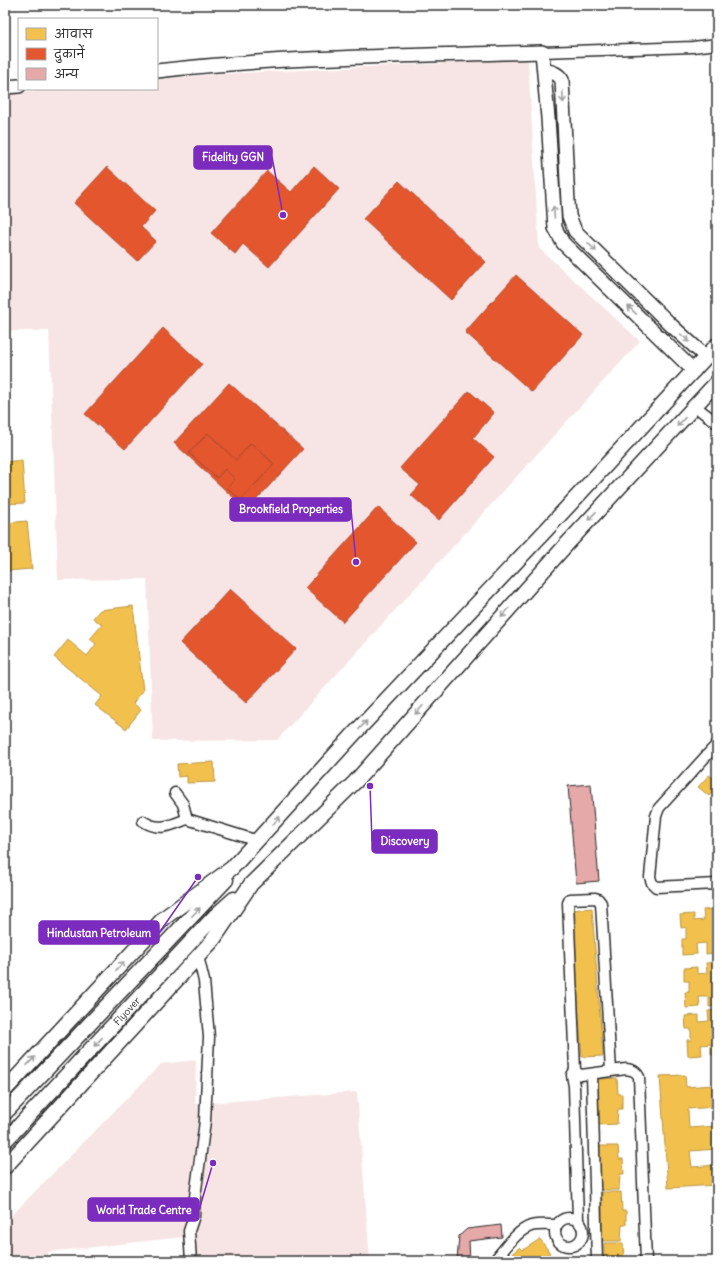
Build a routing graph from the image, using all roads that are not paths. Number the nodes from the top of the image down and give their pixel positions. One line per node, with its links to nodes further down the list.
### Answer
1 (717, 44): 2 (street)
2 (542, 52): 3 (street); 4 (street)
3 (544, 70): 7 (street, one-way to 7); 8 (street)
4 (158, 71)
5 (18, 86): 6 (street)
6 (5, 87)
7 (565, 140): 8 (street); 9 (street)
8 (549, 142): 10 (street, one-way to 8)
9 (575, 230): 10 (street); 12 (street, one-way to 12)
10 (563, 243): 13 (street, one-way to 10)
11 (717, 345): 12 (main road)
12 (706, 357): 13 (main road)
13 (694, 371): 21 (main road, one-way to 13)
14 (715, 390): 15 (main road)
15 (696, 406): 16 (street); 23 (main road, one-way to 23)
16 (717, 423)
17 (717, 744): 24 (street)
18 (175, 793): 19 (street)
19 (188, 819): 20 (street); 21 (street)
20 (143, 821)
21 (258, 841): 22 (main road)
22 (232, 868): 29 (main road, one-way to 22); 30 (main road, Flyover, one-way to 22)
23 (251, 884): 25 (main road); 31 (main road, Flyover, one-way to 31)
24 (717, 884)
25 (198, 956): 32 (main road); 35 (street)
26 (575, 1070): 27 (street); 28 (street); 33 (street)
27 (611, 1071): 28 (street); 38 (street)
28 (592, 1074): 37 (street)
29 (5, 1090)
30 (5, 1113)
31 (5, 1141)
32 (5, 1167)
33 (578, 1220): 34 (street); 34 (street)
34 (557, 1224): 36 (street)
35 (192, 1261)
36 (494, 1261)
37 (598, 1261)
38 (646, 1261)

